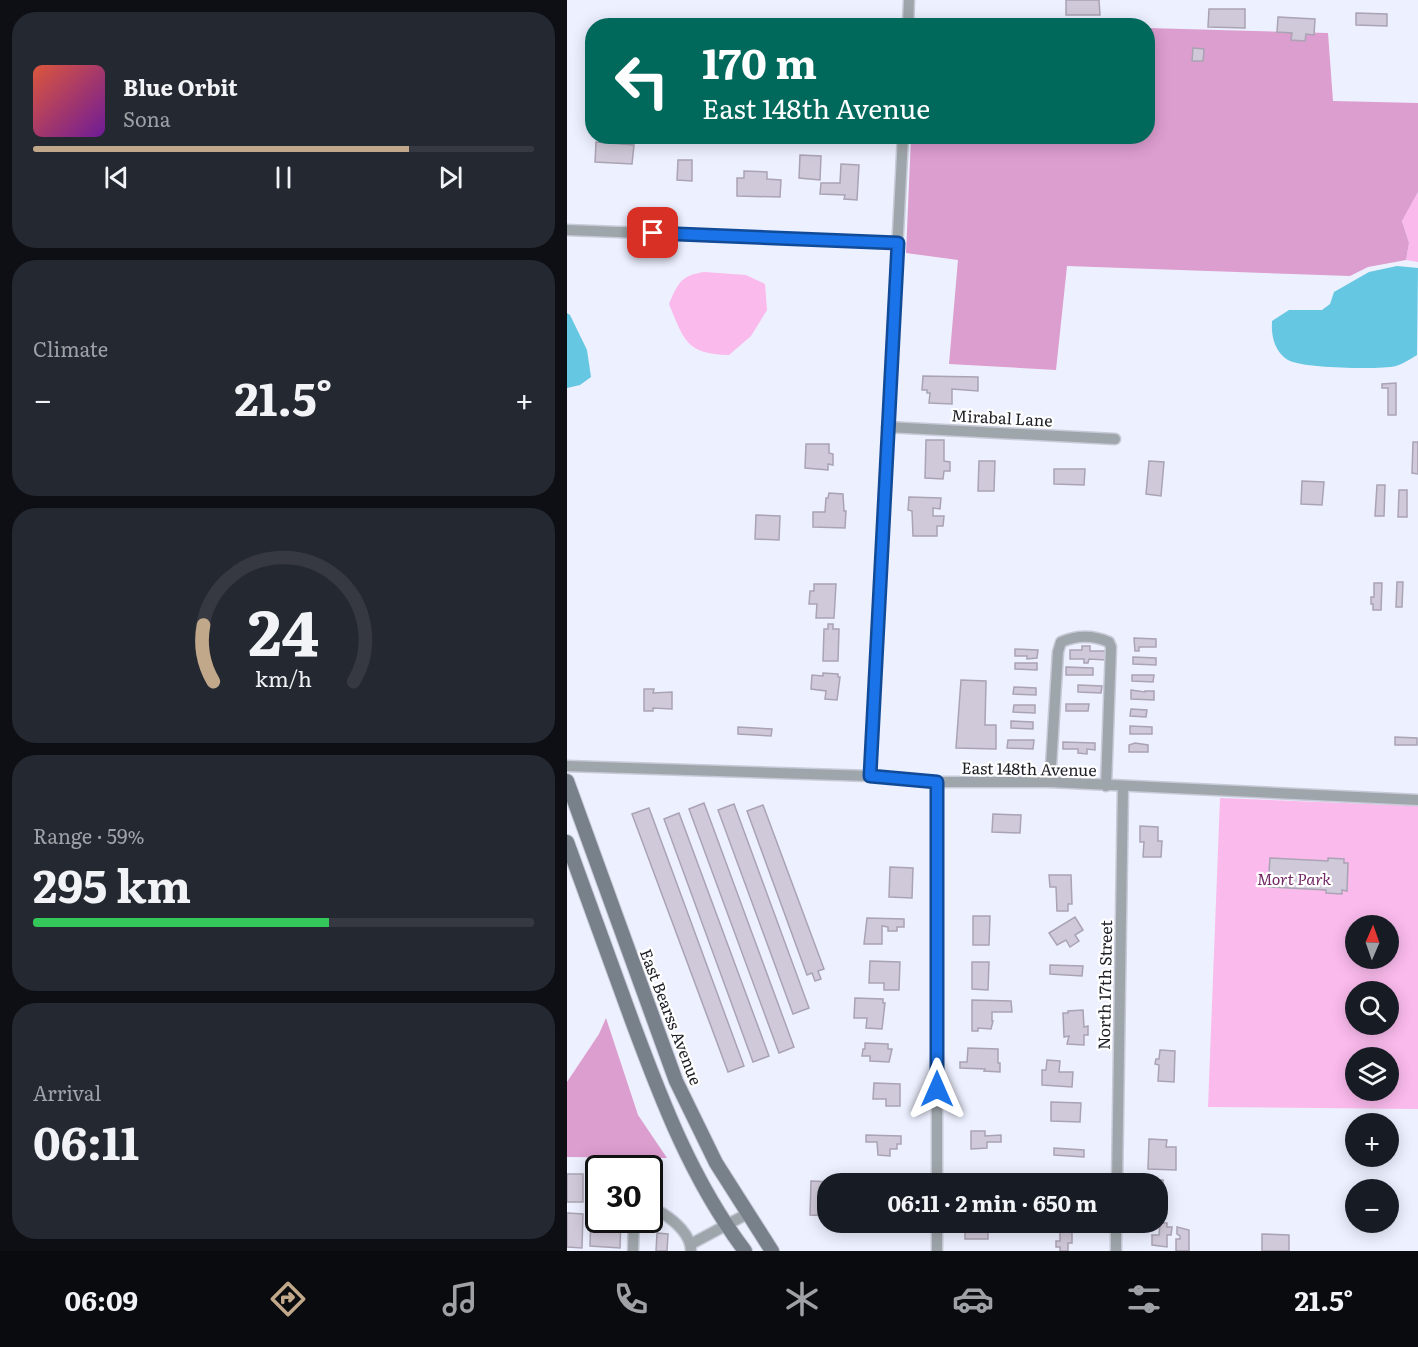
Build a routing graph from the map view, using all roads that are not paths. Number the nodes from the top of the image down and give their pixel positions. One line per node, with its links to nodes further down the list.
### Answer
1 (909, 0): 2 (street)
2 (908, 18)
3 (903, 144): 5 (street)
4 (567, 230): 5 (street)
5 (898, 243): 6 (street)
6 (887, 427): 7 (street, Mirabal Lane); 9 (street)
7 (1115, 439)
8 (567, 766): 9 (street, East 148th Avenue)
9 (870, 776): 11 (street, East 148th Avenue)
10 (567, 781): 20 (main road, East Bearss Avenue)
11 (937, 782): 12 (street, East 148th Avenue); 17 (street)
12 (1050, 783): 13 (street, East 148th Avenue); 13 (street)
13 (1106, 786): 14 (street, East 148th Avenue)
14 (1123, 787): 15 (street, East 148th Avenue); 18 (street, North 17th Street)
15 (1418, 800)
16 (567, 842): 21 (main road)
17 (937, 1173)
18 (1117, 1173)
19 (663, 1214): 25 (street)
20 (747, 1214): 21 (street); 28 (main road, East Bearss Avenue)
21 (727, 1226): 25 (street); 27 (main road)
22 (634, 1233): 26 (street)
23 (937, 1233): 29 (street)
24 (1116, 1233): 30 (street)
25 (691, 1247)
26 (633, 1251)
27 (744, 1251)
28 (772, 1251)
29 (937, 1251)
30 (1116, 1251)

